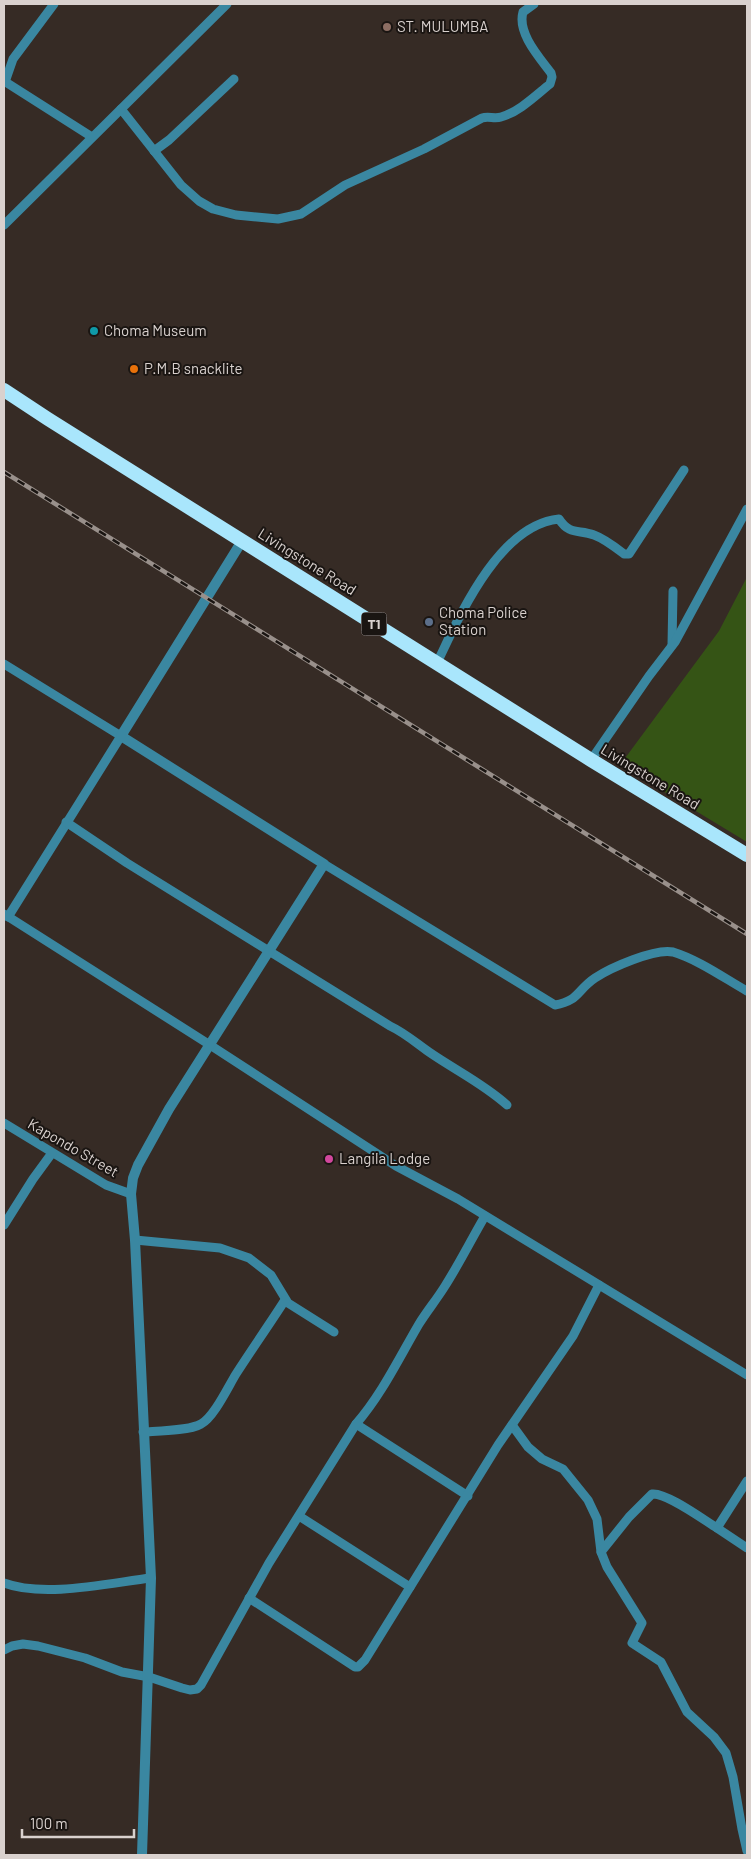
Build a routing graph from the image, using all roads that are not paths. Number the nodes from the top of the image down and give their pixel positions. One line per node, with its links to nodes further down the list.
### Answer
1 (54, 4): 5 (street)
2 (224, 4): 6 (street)
3 (534, 4): 8 (street)
4 (234, 79): 8 (street)
5 (4, 81): 7 (street)
6 (121, 109): 7 (street); 8 (street)
7 (92, 136): 9 (street)
8 (154, 151)
9 (4, 225)
10 (4, 390): 13 (highway, Livingstone Road / T1)
11 (684, 470): 16 (street)
12 (747, 509): 15 (street)
13 (242, 541): 16 (highway, Livingstone Road / T1); 18 (street)
14 (673, 591): 15 (street)
15 (672, 645): 19 (street)
16 (437, 663): 19 (highway, Livingstone Road / T1)
17 (4, 664): 18 (street)
18 (120, 736): 20 (street); 22 (street)
19 (591, 760): 21 (highway, Livingstone Road / T1)
20 (66, 822): 23 (street); 24 (street)
21 (747, 855)
22 (324, 864): 24 (street); 25 (street)
23 (6, 916): 26 (street)
24 (270, 951): 26 (street); 27 (street)
25 (747, 991)
26 (210, 1045): 30 (street); 31 (street)
27 (507, 1105)
28 (4, 1123): 29 (street, Kapondo Street)
29 (52, 1153): 30 (street, Kapondo Street); 32 (street)
30 (131, 1194): 33 (street)
31 (485, 1216): 34 (street); 38 (street)
32 (4, 1225)
33 (135, 1240): 35 (street); 40 (street)
34 (599, 1285): 37 (street); 39 (street)
35 (286, 1300): 36 (street); 40 (street)
36 (334, 1332)
37 (747, 1375)
38 (356, 1424): 42 (street); 43 (street)
39 (512, 1425): 42 (street); 46 (street)
40 (144, 1432): 47 (street)
41 (747, 1481): 44 (street)
42 (468, 1496): 49 (street)
43 (298, 1516): 49 (street); 50 (street)
44 (717, 1528): 45 (street); 46 (street)
45 (747, 1548)
46 (601, 1552): 53 (street)
47 (151, 1578): 48 (street); 52 (street)
48 (4, 1583)
49 (410, 1587): 50 (street)
50 (249, 1598): 52 (street)
51 (4, 1650): 52 (street)
52 (149, 1677): 54 (street)
53 (747, 1851)
54 (142, 1855)

